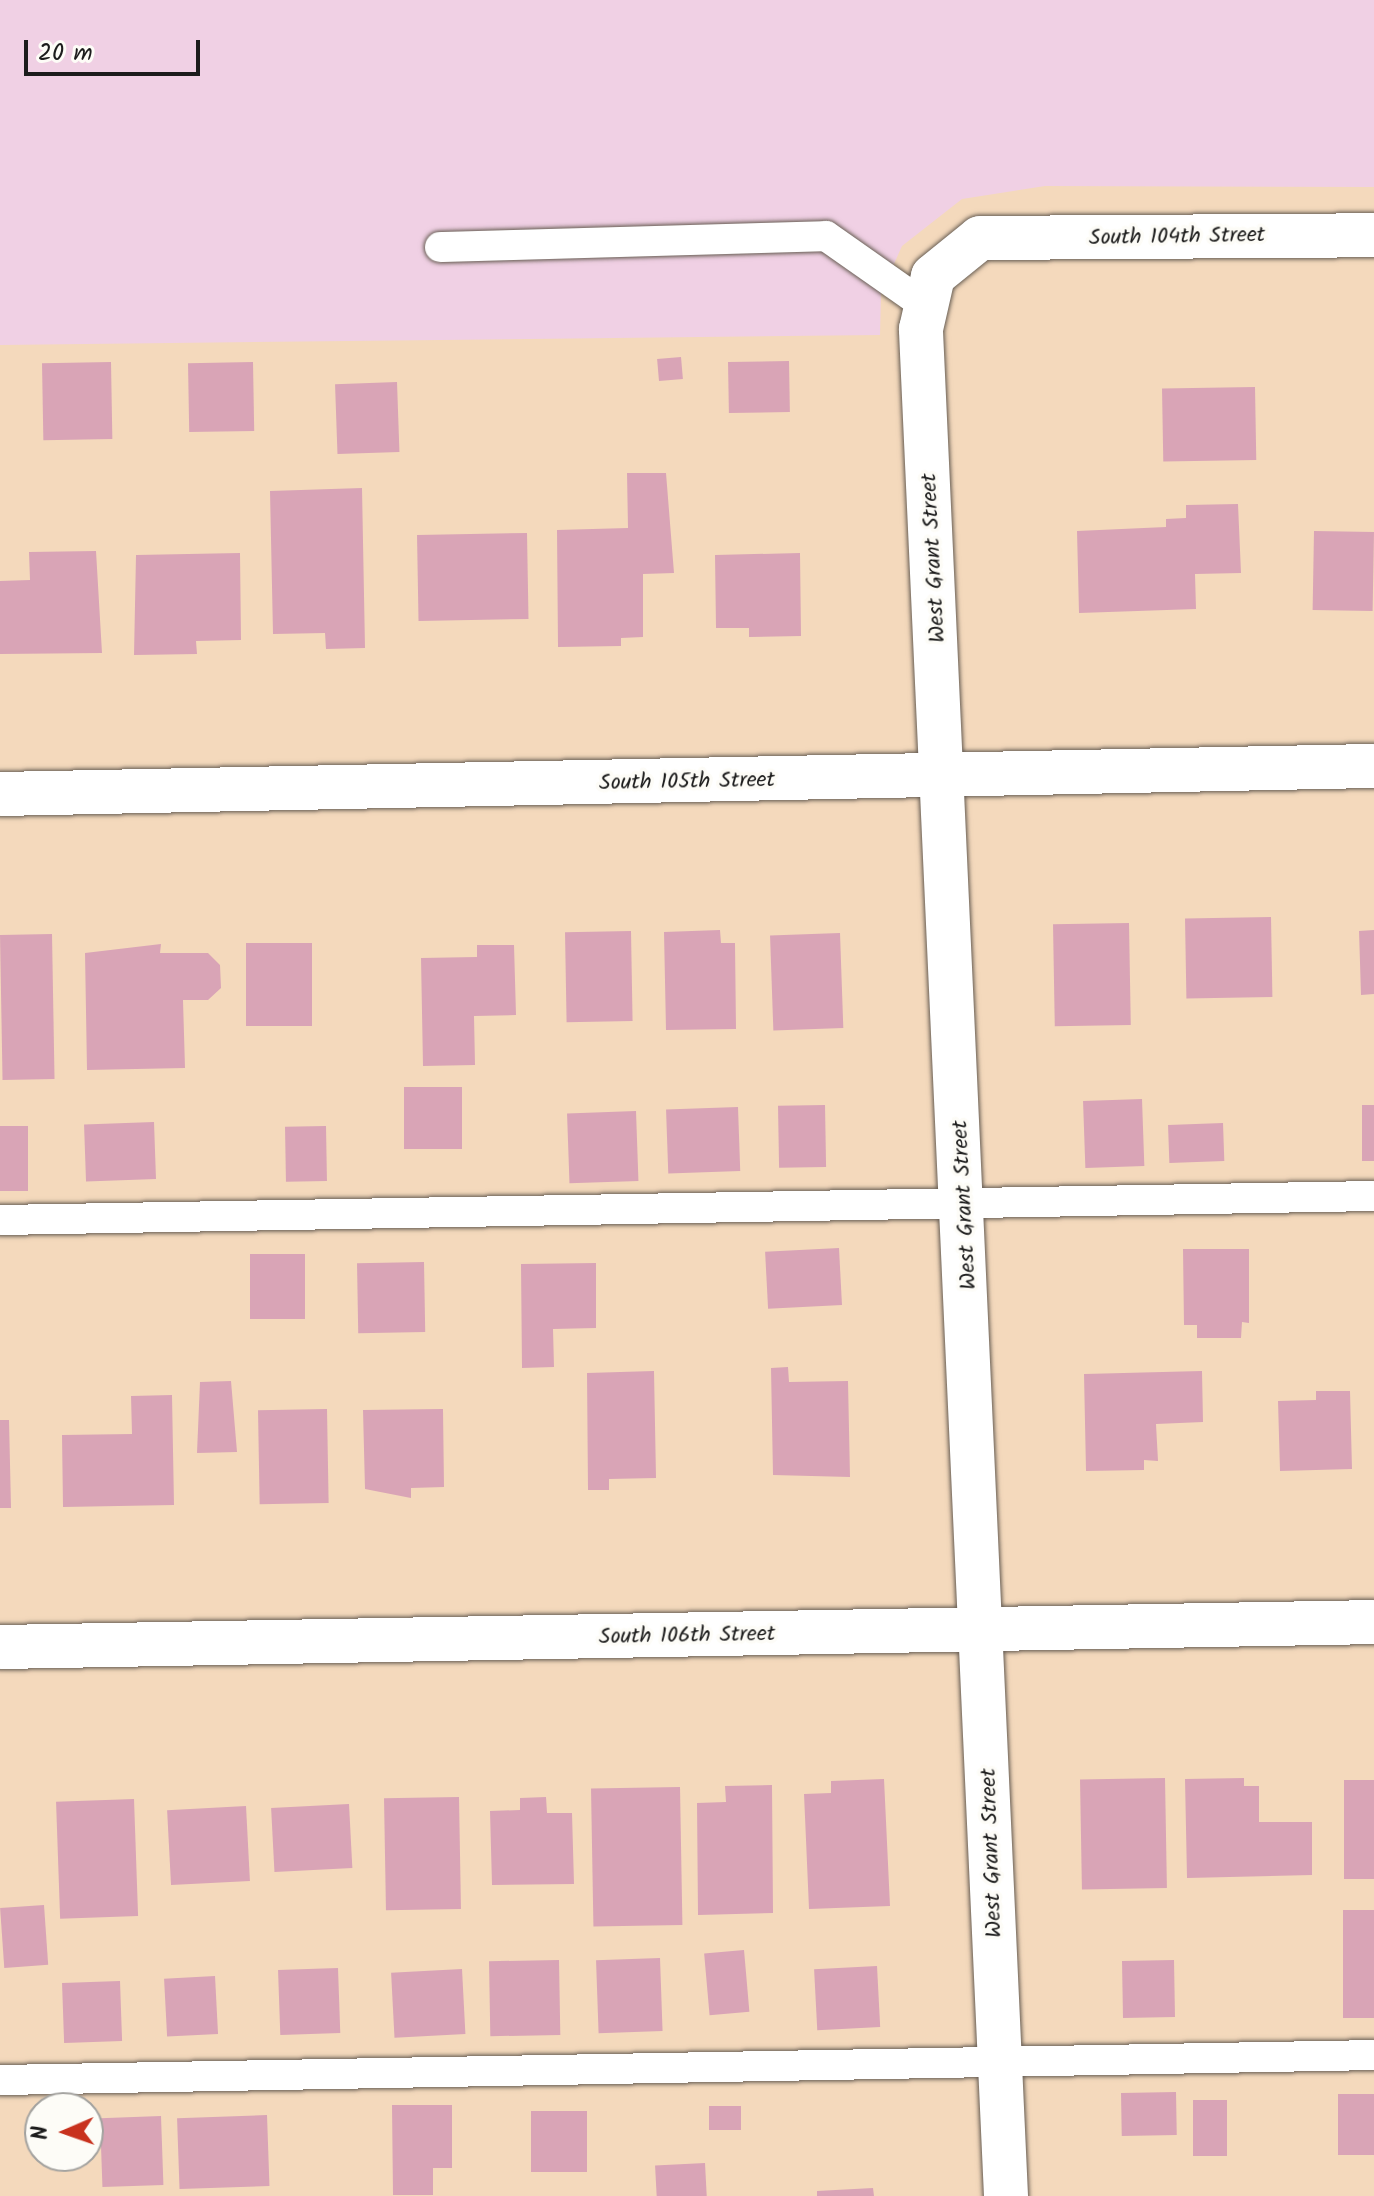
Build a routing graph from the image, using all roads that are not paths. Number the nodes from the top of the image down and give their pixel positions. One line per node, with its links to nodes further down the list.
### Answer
1 (1374, 235): 2 (street, South 104th Street)
2 (980, 238): 4 (street, West Grant Street)
3 (440, 247): 4 (lane)
4 (927, 307): 6 (street, West Grant Street)
5 (1374, 766): 6 (street, South 105th Street)
6 (946, 778): 7 (street, South 105th Street); 9 (street, West Grant Street)
7 (0, 794)
8 (1374, 1196): 9 (lane)
9 (965, 1205): 10 (lane); 12 (street, West Grant Street)
10 (0, 1220)
11 (1374, 1622): 12 (street, South 106th Street)
12 (984, 1631): 13 (street, South 106th Street); 15 (street, West Grant Street)
13 (0, 1647)
14 (1374, 2055): 15 (lane)
15 (1001, 2062): 16 (lane); 17 (street, West Grant Street)
16 (0, 2080)
17 (1006, 2196)

